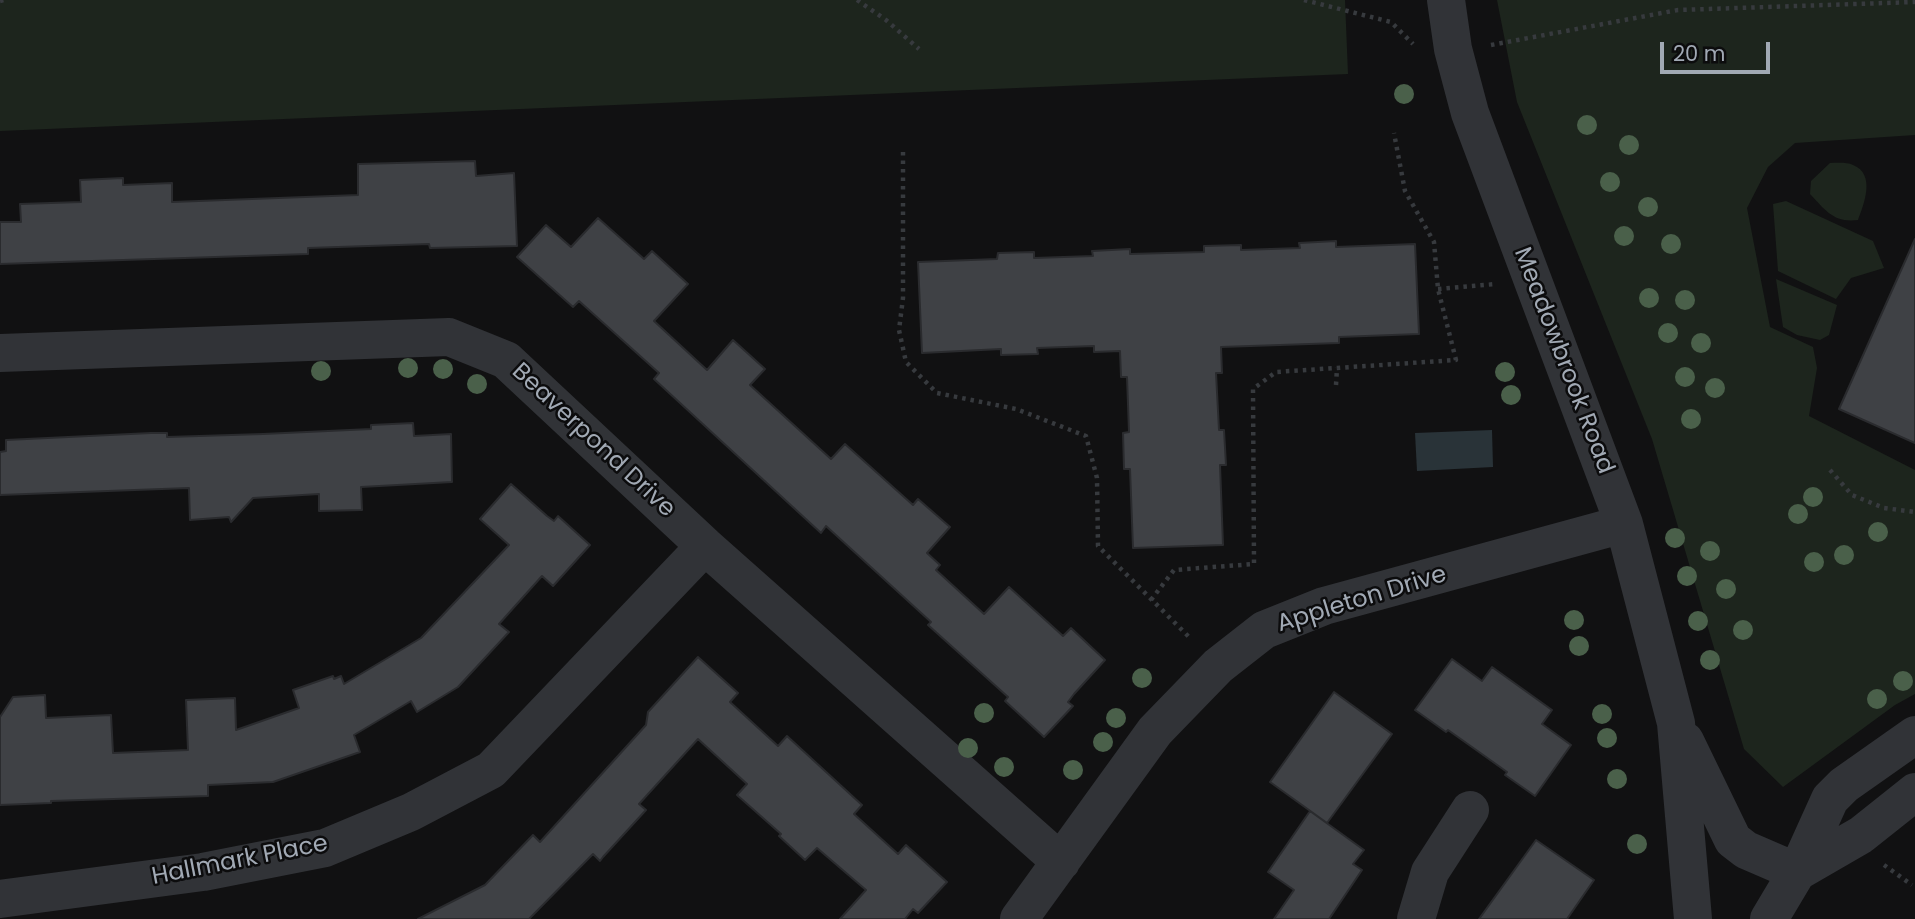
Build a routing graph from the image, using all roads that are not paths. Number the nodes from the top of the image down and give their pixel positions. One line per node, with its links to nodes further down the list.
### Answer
1 (1446, 0): 3 (street, Meadowbrook Road)
2 (0, 353): 4 (street, Beaverpond Drive)
3 (1624, 524): 5 (street, Meadowbrook Road); 9 (street, Appleton Drive)
4 (705, 545): 9 (street, Beaverpond Drive); 11 (street, Hallmark Place)
5 (1676, 723): 10 (street, Meadowbrook Road); 14 (street, Meadowbrook Road)
6 (1915, 735): 10 (street)
7 (1915, 792): 10 (street)
8 (1470, 810): 13 (street)
9 (1061, 862): 12 (street, Appleton Drive)
10 (1797, 872): 15 (street)
11 (0, 899)
12 (1019, 919)
13 (1416, 919)
14 (1693, 919)
15 (1769, 919)

